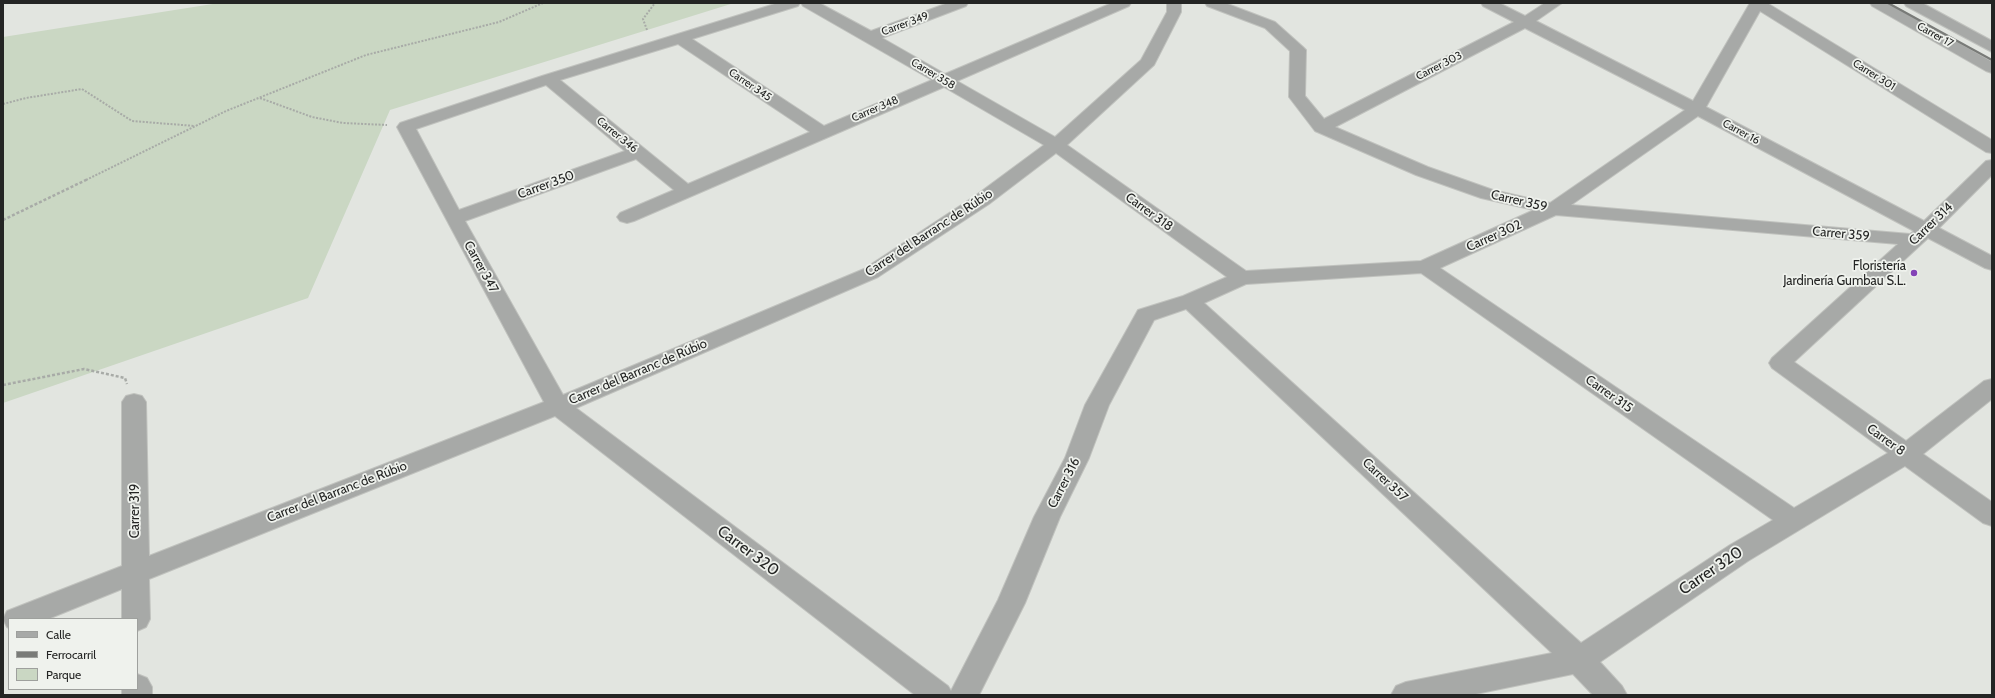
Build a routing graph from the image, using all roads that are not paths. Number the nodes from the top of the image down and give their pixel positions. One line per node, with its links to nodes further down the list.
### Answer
1 (793, 3): 14 (street)
2 (808, 3): 13 (street, Carrer 358)
3 (961, 3): 13 (street, Carrer 349)
4 (1124, 3): 18 (street, Carrer 348)
5 (1174, 3): 22 (street, Carrer del Barranc de Rúbio)
6 (1212, 3): 20 (street, Carrer 359)
7 (1488, 3): 12 (street, Carrer 16)
8 (1555, 3): 12 (street, Carrer 303)
9 (1758, 3): 19 (street, Carrer 302); 23 (street, Carrer 301)
10 (1877, 3): 16 (street, Carrer 17)
11 (1911, 3): 15 (street, Carrer 17)
12 (1525, 22): 19 (street, Carrer 16); 20 (street, Carrer 303)
13 (870, 37): 18 (street, Carrer 358)
14 (680, 38): 17 (street); 21 (street, Carrer 345)
15 (1992, 47)
16 (1992, 68)
17 (548, 79): 24 (street, Carrer 346); 29 (street, Carrer 347)
18 (943, 80): 21 (street, Carrer 348); 22 (street, Carrer 358)
19 (1697, 109): 27 (street, Carrer 302); 30 (street, Carrer 16)
20 (1321, 127): 27 (street, Carrer 359)
21 (821, 132): 26 (street, Carrer 348)
22 (1056, 145): 33 (street, Carrer 318); 38 (street, Carrer del Barranc de Rúbio)
23 (1992, 148)
24 (638, 152): 26 (street, Carrer 346); 29 (street, Carrer 350)
25 (1992, 165): 30 (street, Carrer 314)
26 (686, 191): 28 (street, Carrer 348)
27 (1553, 209): 30 (street, Carrer 359); 32 (street, Carrer 302)
28 (627, 217)
29 (454, 218): 38 (street, Carrer 347)
30 (1921, 234): 31 (street, Carrer 16); 35 (street, Carrer 314)
31 (1992, 264)
32 (1425, 267): 33 (street, Carrer 302); 41 (street, Carrer 315)
33 (1242, 278): 34 (street, Carrer 302)
34 (1190, 300): 45 (street, Carrer 357); 47 (street, Carrer 316)
35 (1780, 364): 39 (street, Carrer 8)
36 (1992, 387): 39 (street, Carrer 320)
37 (134, 402): 42 (street, Carrer 319)
38 (558, 406): 42 (street, Carrer del Barranc de Rúbio); 46 (street, Carrer 320)
39 (1906, 454): 40 (street, Carrer 8); 41 (street, Carrer 320)
40 (1992, 516)
41 (1793, 521): 45 (street, Carrer 320)
42 (135, 571): 43 (street, Carrer del Barranc de Rúbio); 44 (street, Carrer 319)
43 (19, 618)
44 (136, 618)
45 (1579, 660): 48 (street, Carrer 320); 49 (street, Carrer 357)
46 (938, 695)
47 (964, 695)
48 (1406, 695)
49 (1612, 695)

